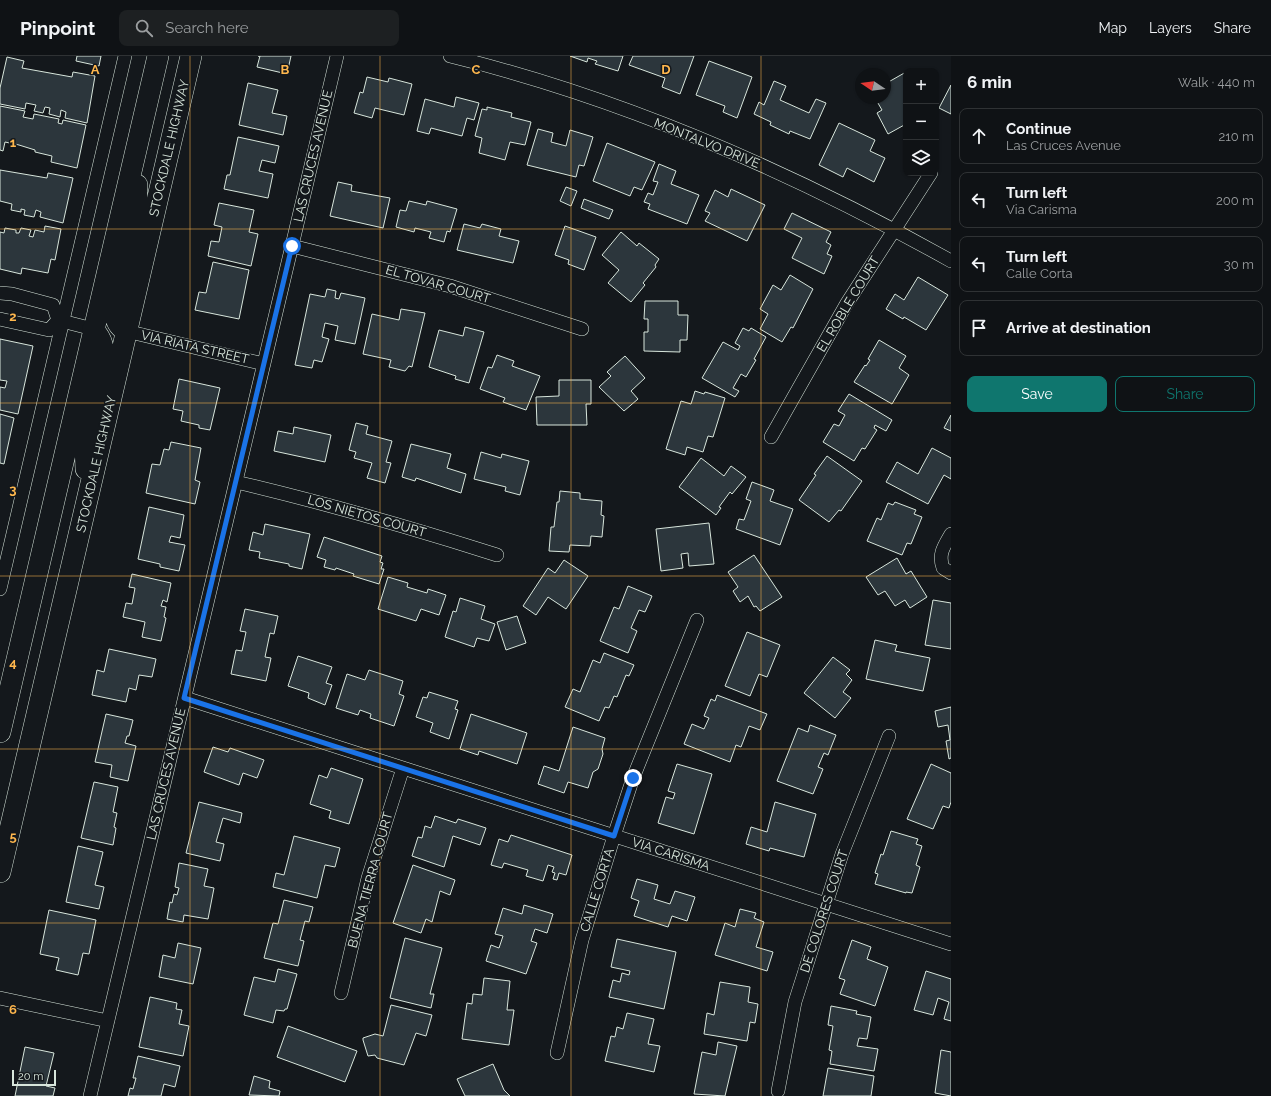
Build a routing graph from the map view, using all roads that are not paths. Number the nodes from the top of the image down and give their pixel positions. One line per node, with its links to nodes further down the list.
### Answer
1 (125, 56): 13 (street)
2 (158, 56): 6 (main road)
3 (191, 56): 16 (main road, STOCKDALE HIGHWAY)
4 (337, 56): 9 (street, LAS CRUCES AVENUE)
5 (450, 56): 8 (street, MONTALVO DRIVE)
6 (134, 160): 14 (main road); 16 (main road)
7 (930, 176): 8 (street, EL ROBLE COURT)
8 (894, 229): 10 (street, MONTALVO DRIVE); 18 (street, EL ROBLE COURT)
9 (292, 246): 15 (street, EL TOVAR COURT); 17 (street, LAS CRUCES AVENUE)
10 (951, 261)
11 (0, 293): 13 (street)
12 (0, 318): 13 (street)
13 (60, 321): 14 (street); 24 (street)
14 (93, 329): 20 (main road); 27 (main road)
15 (582, 329)
16 (126, 331): 17 (street, VIA RIATA STREET); 20 (main road, STOCKDALE HIGHWAY)
17 (264, 364): 19 (street, LAS CRUCES AVENUE)
18 (771, 437)
19 (236, 482): 22 (street, LOS NIETOS COURT); 26 (street, LAS CRUCES AVENUE)
20 (88, 500): 31 (main road, STOCKDALE HIGHWAY)
21 (951, 534): 23 (street)
22 (497, 555)
23 (951, 573)
24 (0, 589)
25 (697, 620): 30 (street, CALLE CORTA)
26 (184, 698): 29 (street, VIA CARISMA); 36 (street, LAS CRUCES AVENUE)
27 (0, 732)
28 (889, 736): 32 (street, DE COLORES COURT)
29 (403, 768): 30 (street, VIA CARISMA); 34 (street, BUENA TIERRA COURT)
30 (614, 836): 32 (street, VIA CARISMA); 37 (street, CALLE CORTA)
31 (0, 872)
32 (826, 904): 33 (street, VIA CARISMA); 38 (street, DE COLORES COURT)
33 (951, 944)
34 (341, 993)
35 (0, 998): 36 (street)
36 (108, 1021): 39 (street, LAS CRUCES AVENUE)
37 (557, 1053)
38 (778, 1091)
39 (90, 1096)

